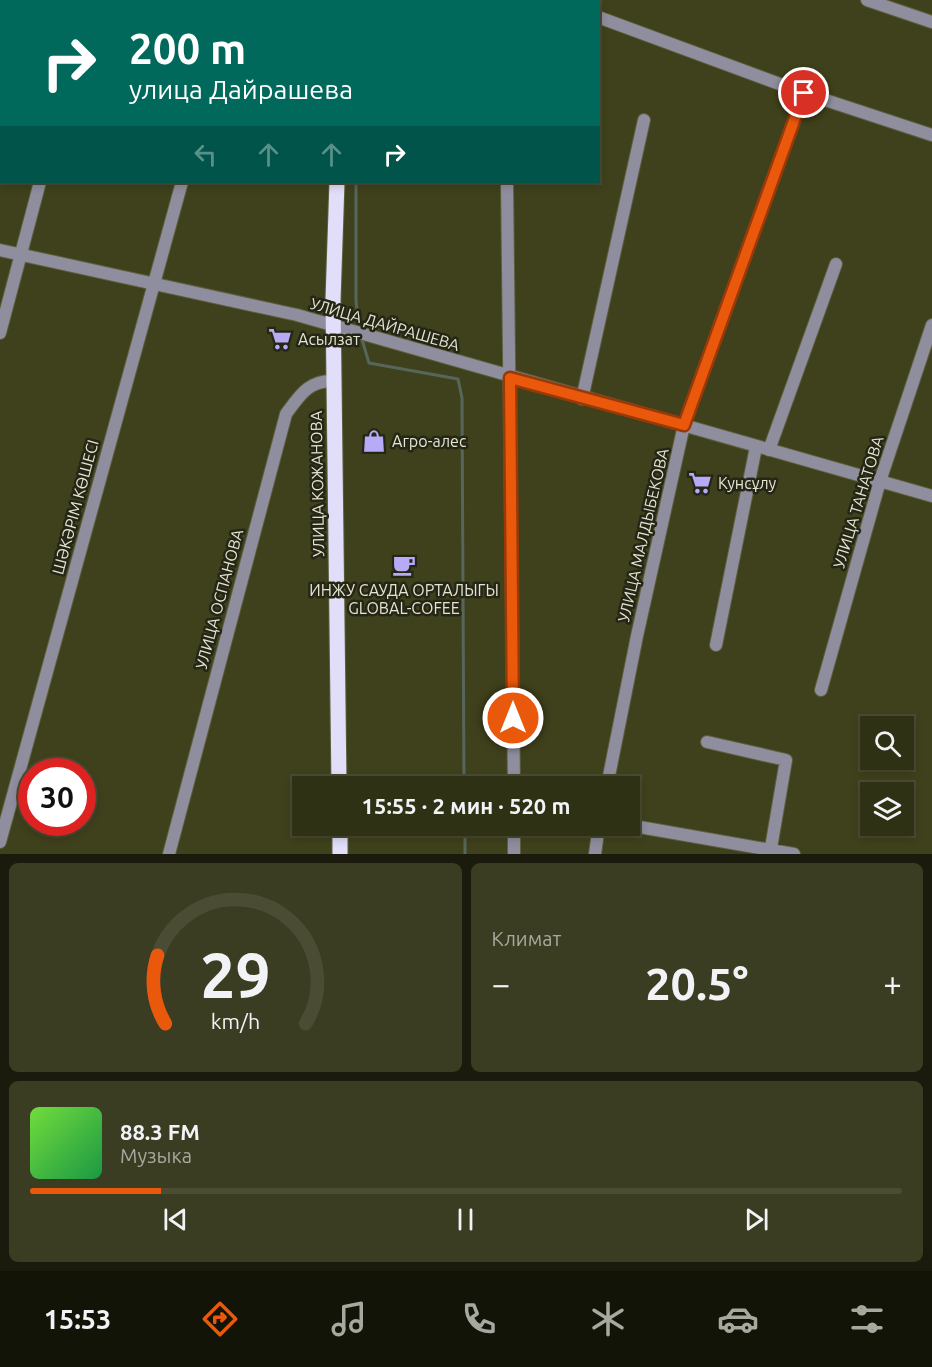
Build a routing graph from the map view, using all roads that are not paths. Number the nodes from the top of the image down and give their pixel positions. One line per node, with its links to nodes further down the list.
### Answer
1 (867, 0): 3 (street)
2 (600, 18): 4 (street)
3 (932, 22)
4 (804, 93): 6 (street); 21 (street, УЛИЦА МАЛДЫБЕКОВА)
5 (644, 120): 20 (street)
6 (932, 135)
7 (40, 183): 12 (street)
8 (182, 183): 14 (street, ШӘКӘРІМ КӨШЕСІ)
9 (337, 183): 16 (main road, УЛИЦА КОЖАНОВА)
10 (507, 183): 18 (street)
11 (0, 250): 12 (street, УЛИЦА ДАЙРАШЕВА)
12 (21, 254): 14 (street, УЛИЦА ДАЙРАШЕВА); 17 (street)
13 (836, 264): 23 (street)
14 (153, 282): 16 (street, УЛИЦА ДАЙРАШЕВА); 36 (street, ШӘКӘРІМ КӨШЕСІ)
15 (932, 325): 24 (street, УЛИЦА ТАНАТОВА)
16 (333, 328): 18 (street, УЛИЦА ДАЙРАШЕВА); 19 (main road, УЛИЦА КОЖАНОВА)
17 (0, 333)
18 (510, 378): 20 (street, УЛИЦА ДАЙРАШЕВА); 30 (street)
19 (334, 381): 29 (main road, УЛИЦА КОЖАНОВА); 38 (street, УЛИЦА ОСПАНОВА)
20 (582, 399): 21 (street, УЛИЦА ДАЙРАШЕВА)
21 (684, 425): 22 (street, УЛИЦА ДАЙРАШЕВА); 31 (street, УЛИЦА МАЛДЫБЕКОВА)
22 (756, 447): 23 (street, УЛИЦА ДАЙРАШЕВА); 26 (street)
23 (769, 450): 24 (street, УЛИЦА ДАЙРАШЕВА)
24 (880, 481): 25 (street, УЛИЦА ДАЙРАШЕВА); 27 (street, УЛИЦА ТАНАТОВА)
25 (932, 496)
26 (716, 645)
27 (820, 690)
28 (707, 742): 37 (street)
29 (339, 776)
30 (514, 776)
31 (609, 776)
32 (640, 827): 37 (street)
33 (340, 836): 39 (main road)
34 (514, 836): 40 (street)
35 (597, 836): 41 (street)
36 (0, 842)
37 (771, 848): 42 (street)
38 (169, 854)
39 (340, 854)
40 (514, 854)
41 (595, 854)
42 (794, 854)

